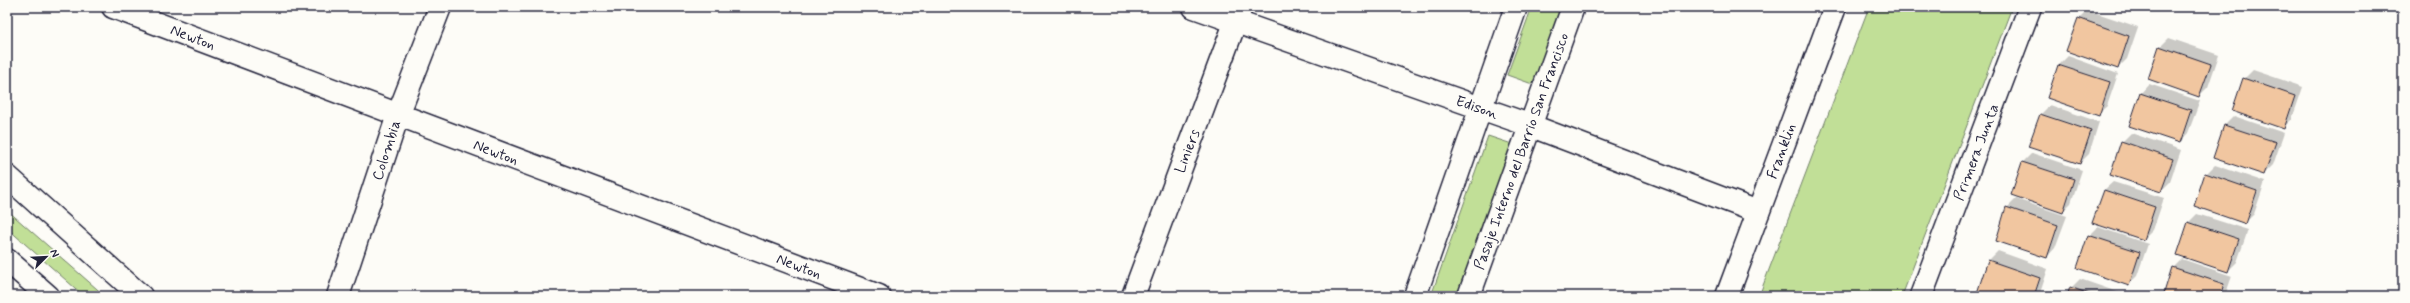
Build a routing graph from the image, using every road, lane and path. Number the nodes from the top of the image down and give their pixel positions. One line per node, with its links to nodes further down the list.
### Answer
1 (113, 7): 10 (street, Newton)
2 (440, 7): 10 (street, Colombia)
3 (1194, 7): 8 (street, Edison)
4 (1516, 7): 9 (street)
5 (1573, 7): 11 (street, Pasaje Interno del Barrio San Francisco)
6 (1835, 7): 13 (street, Franklin)
7 (2030, 7): 23 (street, Primera Junta)
8 (1238, 15): 9 (street, Edison); 19 (street, Liniers)
9 (1480, 108): 11 (street, Edison); 20 (street)
10 (398, 115): 17 (street, Colombia); 18 (street, Newton)
11 (1530, 125): 13 (street, Edison); 21 (street, Pasaje Interno del Barrio San Francisco)
12 (7, 176): 16 (street)
13 (1758, 212): 22 (street, Franklin)
14 (7, 260): 15 (street)
15 (48, 296)
16 (141, 296)
17 (338, 296)
18 (879, 296)
19 (1133, 296)
20 (1415, 296)
21 (1469, 296)
22 (1727, 296)
23 (1921, 296)

